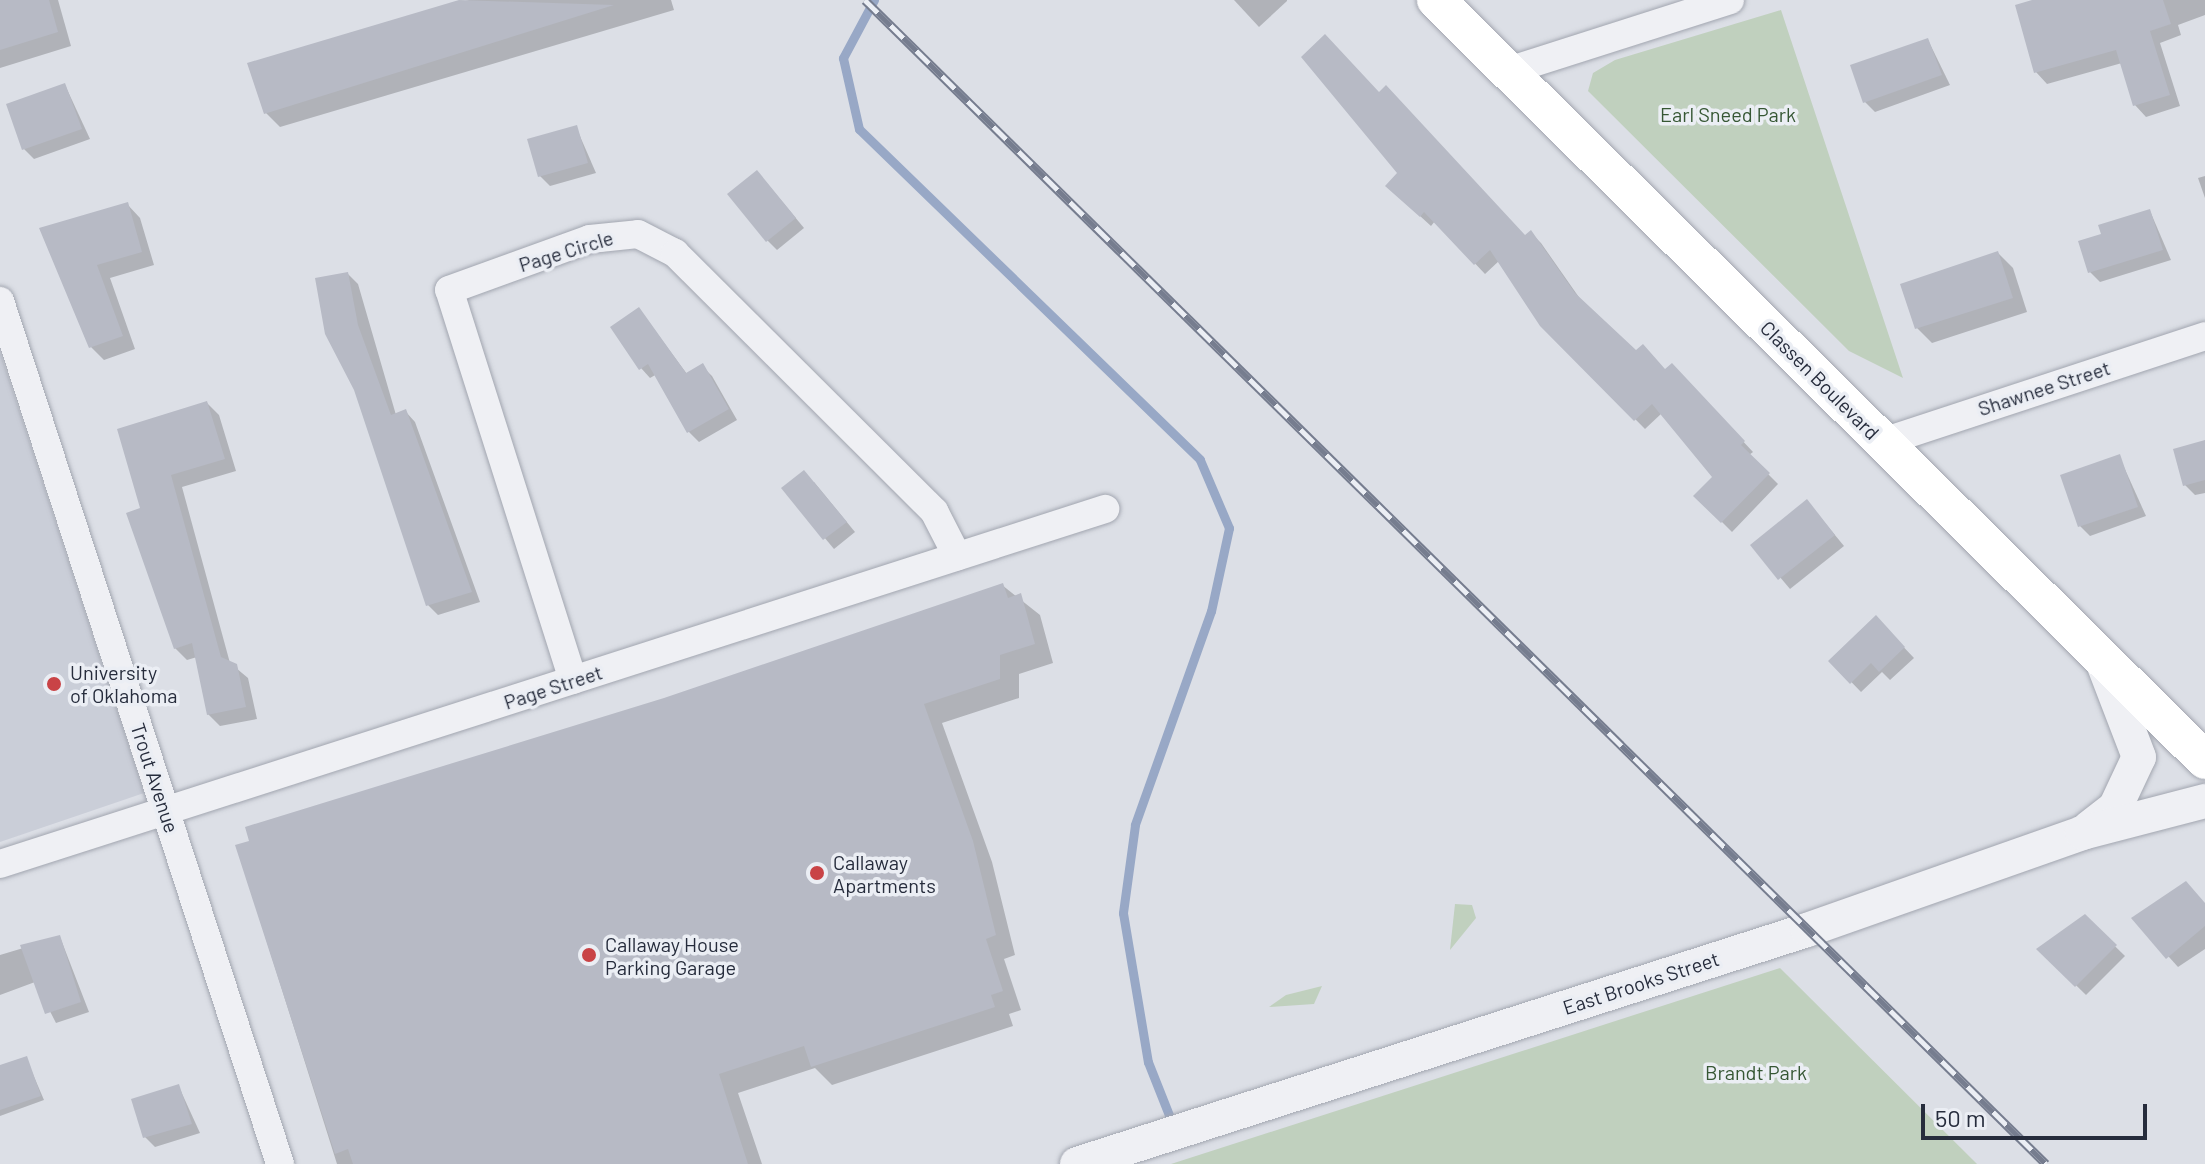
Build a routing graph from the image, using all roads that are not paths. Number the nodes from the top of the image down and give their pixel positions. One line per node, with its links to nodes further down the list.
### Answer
1 (1436, 0): 3 (main road, Classen Boulevard)
2 (1730, 0): 3 (street)
3 (1508, 71): 7 (main road, Classen Boulevard)
4 (0, 301): 6 (street, Trout Avenue)
5 (2205, 336): 7 (street, Shawnee Street)
6 (8, 350): 14 (street, Trout Avenue)
7 (1883, 442): 10 (main road, Classen Boulevard)
8 (1105, 509): 9 (street, Page Street)
9 (957, 556): 11 (street, Page Street); 11 (street, Page Circle)
10 (2099, 654): 12 (main road, Classen Boulevard); 15 (street)
11 (573, 680): 14 (street, Page Street)
12 (2205, 760)
13 (2205, 801): 15 (street, East Brooks Street)
14 (166, 810): 16 (street, Page Street); 17 (street, Trout Avenue)
15 (2082, 833): 18 (street, East Brooks Street)
16 (0, 864)
17 (280, 1164)
18 (1077, 1164)

